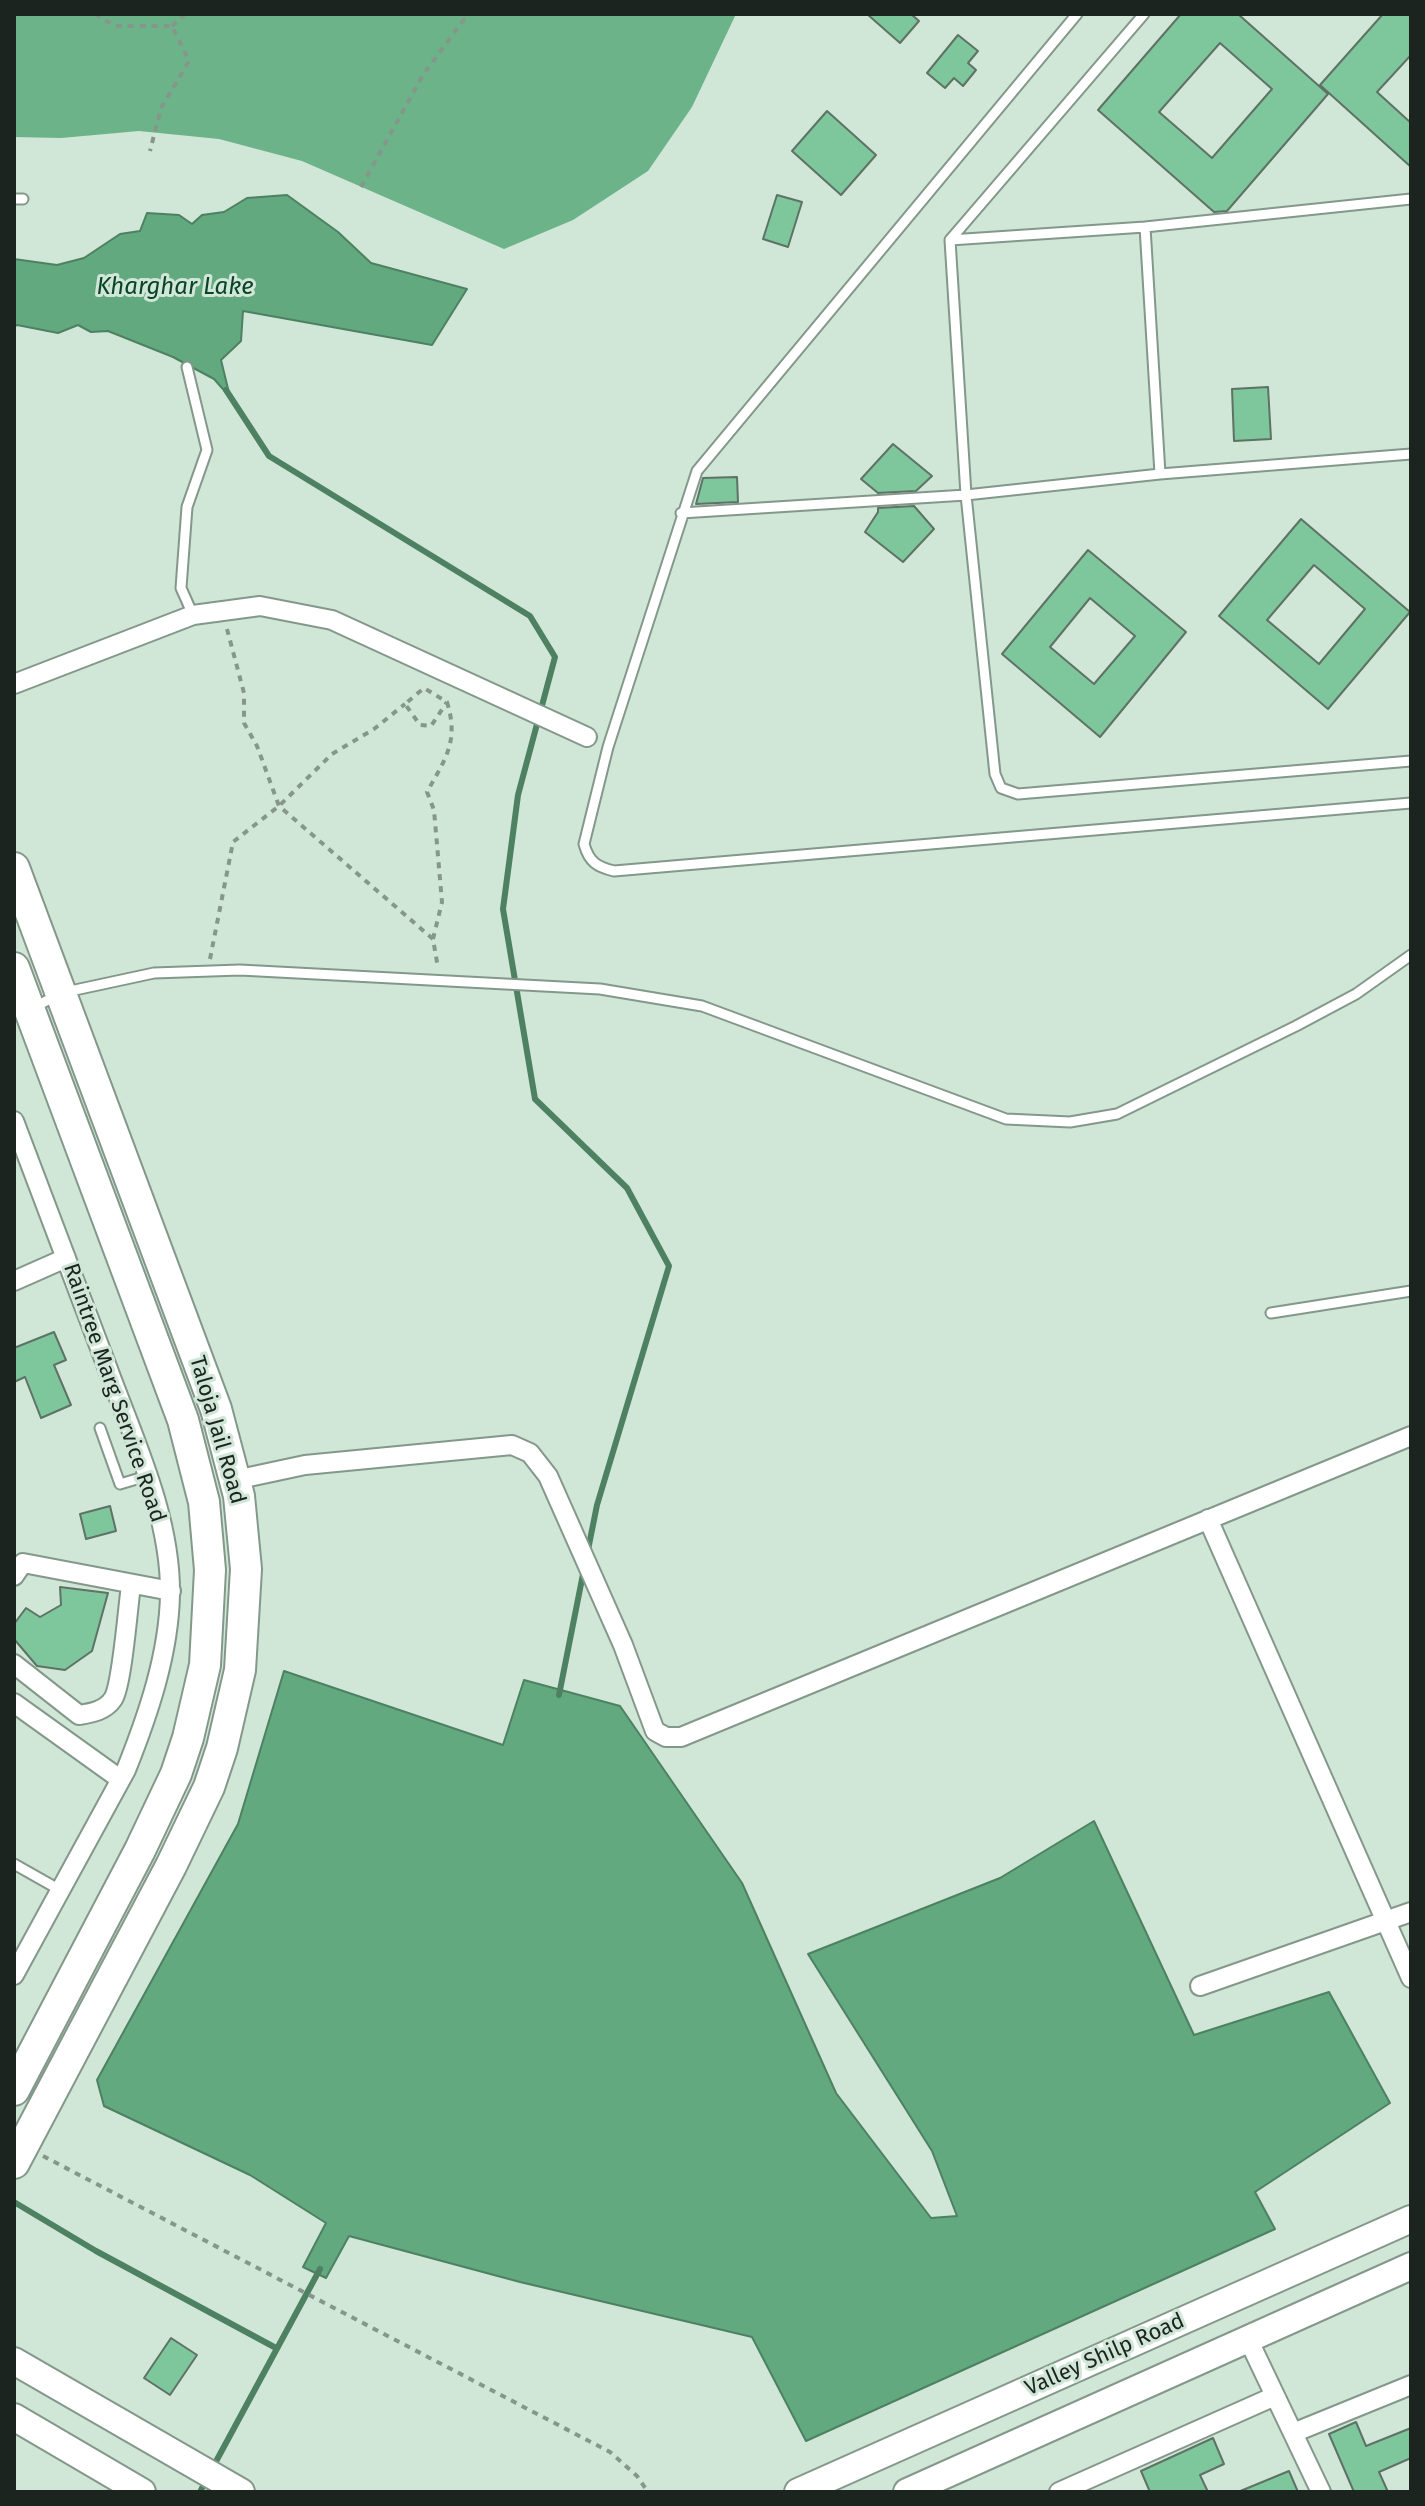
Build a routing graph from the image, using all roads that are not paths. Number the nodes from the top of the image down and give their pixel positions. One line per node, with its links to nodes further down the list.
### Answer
1 (1077, 14): 10 (lane)
2 (1144, 14): 5 (lane)
3 (1411, 199): 4 (lane)
4 (1145, 227): 5 (lane); 8 (lane)
5 (950, 240): 9 (lane)
6 (187, 367): 11 (lane)
7 (1411, 454): 8 (lane)
8 (1160, 474): 9 (lane)
9 (966, 495): 10 (lane); 15 (lane)
10 (681, 513): 14 (lane)
11 (193, 615): 12 (street); 13 (street)
12 (14, 684)
13 (587, 737): 14 (lane)
14 (608, 747): 16 (lane)
15 (1411, 761)
16 (1411, 803)
17 (14, 868): 19 (main road, Taloja Jail Road)
18 (1411, 955): 19 (lane)
19 (56, 981): 20 (street); 30 (main road, Taloja Jail Road)
20 (19, 986): 45 (main road, Taloja Jail Road)
21 (14, 1121): 22 (street, Raintree Marg Service Road)
22 (20, 1152): 23 (street, Raintree Marg Service Road)
23 (66, 1258): 24 (street); 29 (street, Raintree Marg Service Road)
24 (14, 1281)
25 (1411, 1291): 26 (lane)
26 (1271, 1313)
27 (100, 1428): 29 (lane)
28 (1411, 1436): 31 (street)
29 (147, 1476): 34 (street, Raintree Marg Service Road)
30 (235, 1480): 31 (street); 46 (main road, Taloja Jail Road)
31 (1208, 1519): 41 (street)
32 (14, 1576): 33 (street)
33 (131, 1585): 34 (street); 35 (street)
34 (171, 1591): 37 (street, Raintree Marg Service Road)
35 (14, 1664)
36 (14, 1703): 37 (street)
37 (120, 1779): 39 (street, Raintree Marg Service Road)
38 (14, 1864): 39 (lane)
39 (60, 1890): 42 (street, Raintree Marg Service Road)
40 (1411, 1912): 41 (street)
41 (1386, 1921): 43 (street); 44 (street)
42 (14, 1975)
43 (1411, 1978)
44 (1200, 1986)
45 (14, 2090)
46 (17, 2149)
47 (1411, 2219): 49 (street, Valley Shilp Road)
48 (1411, 2266): 50 (street, Valley Shilp Road)
49 (1149, 2336): 52 (street); 60 (street, Valley Shilp Road)
50 (1248, 2339): 52 (street, Valley Shilp Road); 54 (street)
51 (14, 2361): 59 (street)
52 (1165, 2376): 57 (street, Valley Shilp Road)
53 (1411, 2385): 56 (street)
54 (1275, 2396): 56 (street); 62 (street)
55 (14, 2417): 58 (street)
56 (1293, 2433): 63 (street)
57 (943, 2484): 61 (street, Valley Shilp Road)
58 (142, 2492)
59 (241, 2492)
60 (798, 2492)
61 (907, 2492)
62 (1059, 2492)
63 (1321, 2492)

